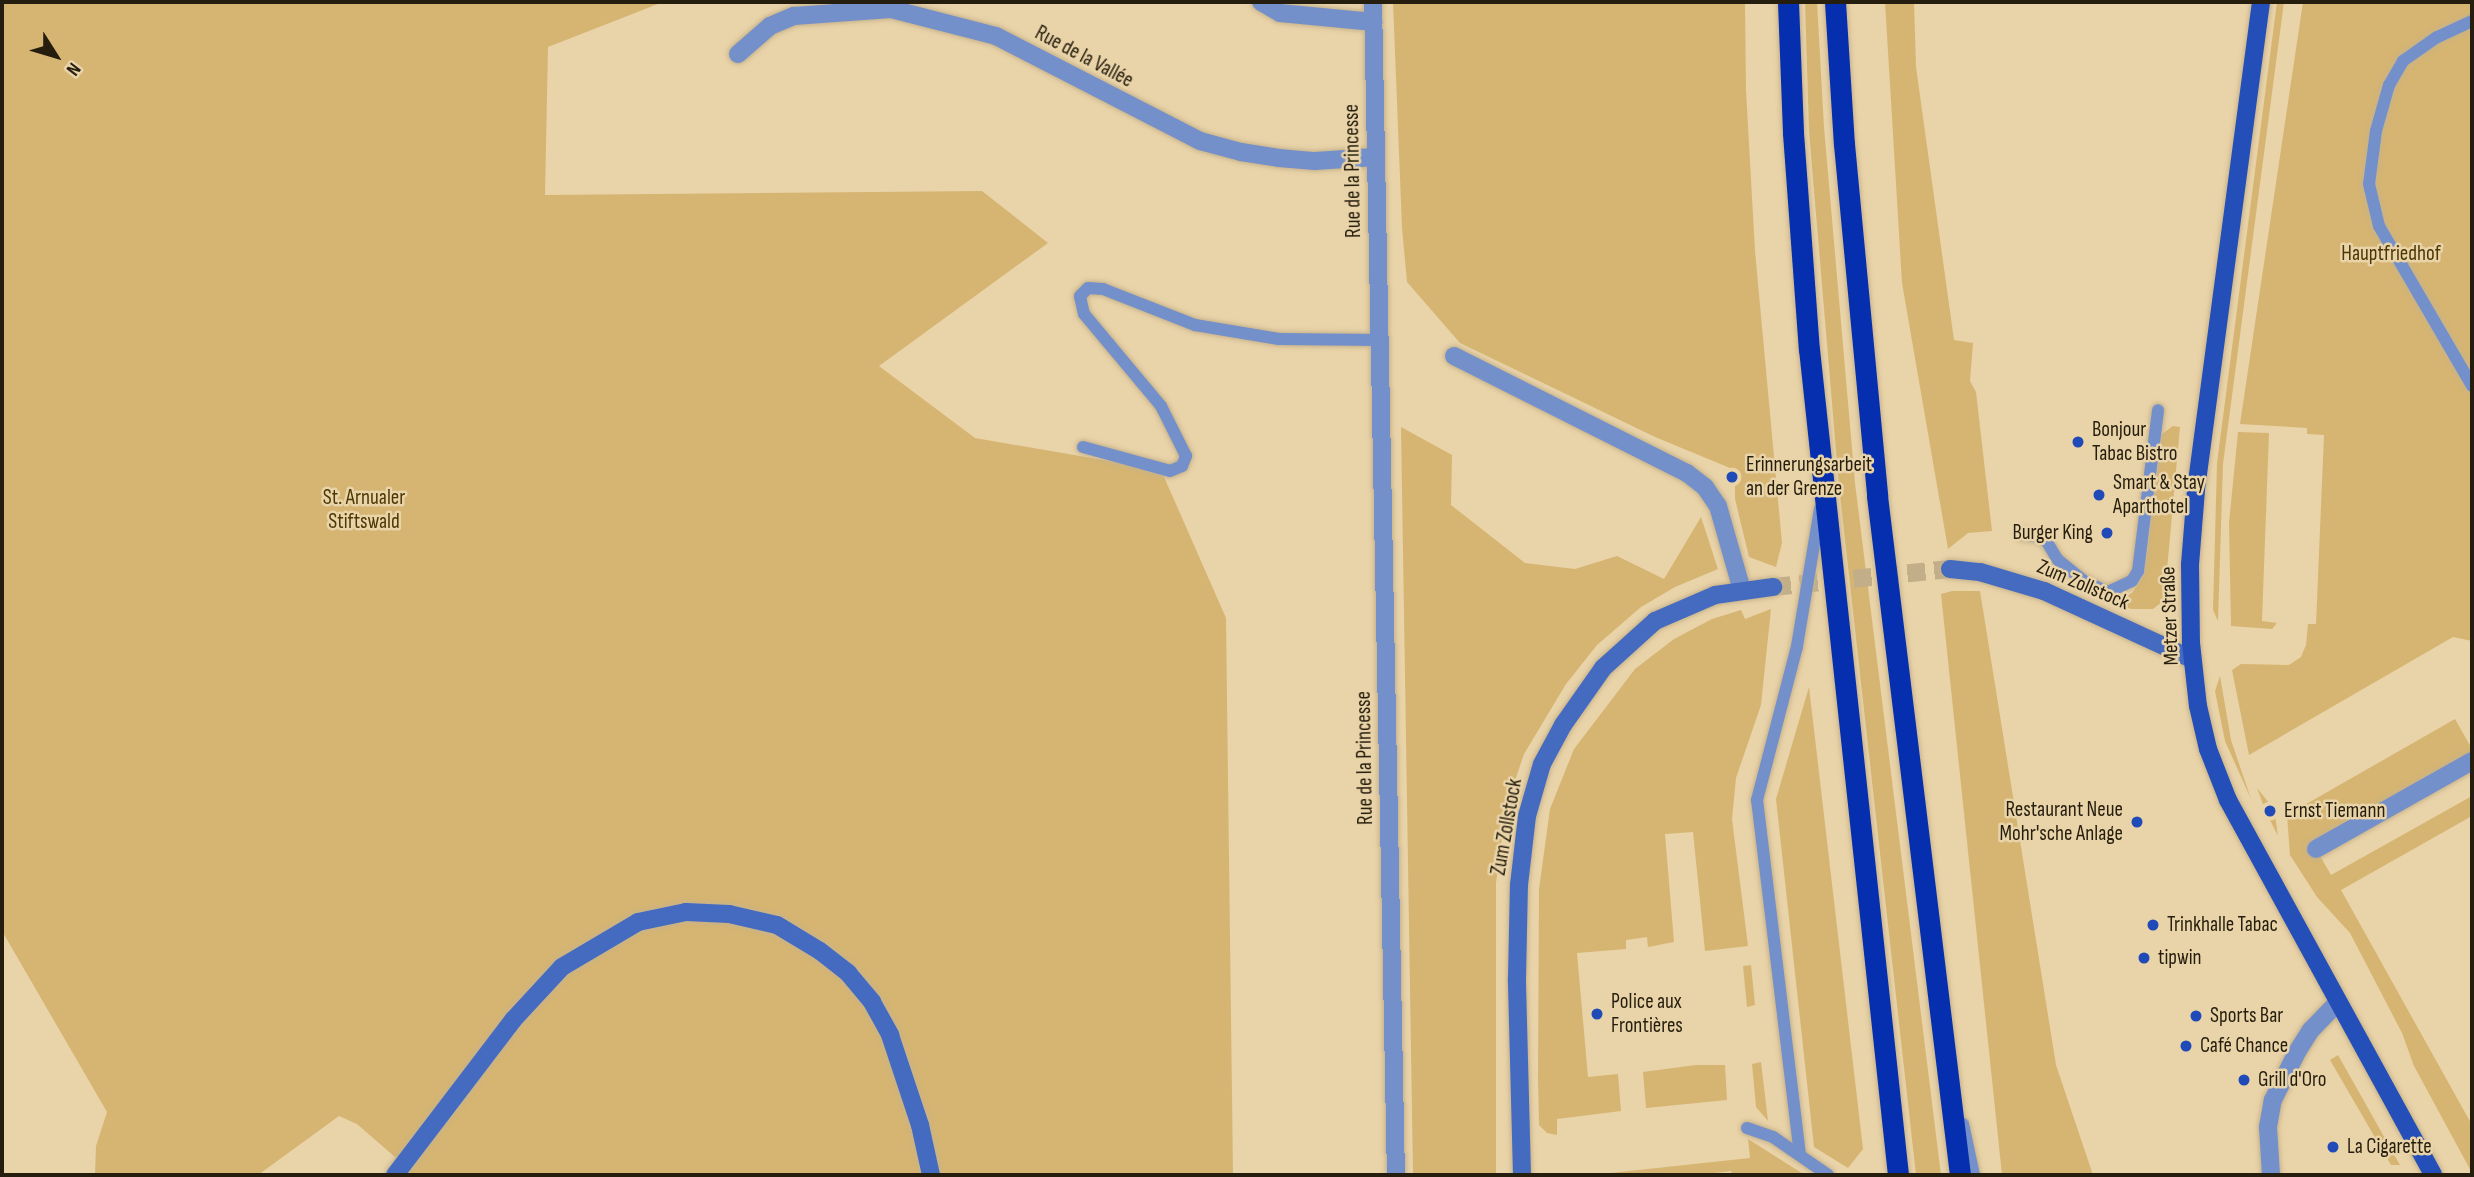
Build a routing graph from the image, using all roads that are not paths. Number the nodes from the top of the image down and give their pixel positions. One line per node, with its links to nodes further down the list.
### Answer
1 (1261, 2): 7 (street)
2 (1373, 2): 7 (street, Rue de la Princesse)
3 (1788, 2): 15 (highway)
4 (1835, 2): 24 (highway)
5 (2261, 2): 20 (main road, Metzer Straße)
6 (2472, 21): 12 (lane)
7 (1374, 22): 9 (street, Rue de la Princesse)
8 (738, 54): 9 (street, Rue de la Vallée)
9 (1375, 157): 10 (street, Rue de la Princesse)
10 (1380, 340): 14 (lane); 29 (street, Rue de la Princesse)
11 (1454, 356): 19 (street)
12 (2472, 386)
13 (2158, 410): 16 (lane)
14 (1083, 447)
15 (1823, 491): 26 (lane); 32 (highway)
16 (2021, 534)
17 (1950, 569): 20 (street, Zum Zollstock)
18 (1773, 587): 19 (street, Zum Zollstock)
19 (1742, 590): 30 (street, Zum Zollstock)
20 (2192, 659): 23 (main road, Metzer Straße)
21 (2472, 761): 22 (street)
22 (2316, 849)
23 (2338, 1002): 35 (street); 36 (main road, Metzer Straße)
24 (1945, 1045): 33 (highway); 34 (lane)
25 (1747, 1128): 26 (lane)
26 (1800, 1155): 31 (lane)
27 (395, 1175): 28 (street)
28 (931, 1175)
29 (1396, 1175)
30 (1522, 1175)
31 (1828, 1175)
32 (1898, 1175)
33 (1960, 1175)
34 (1974, 1175)
35 (2271, 1175)
36 (2433, 1175)

